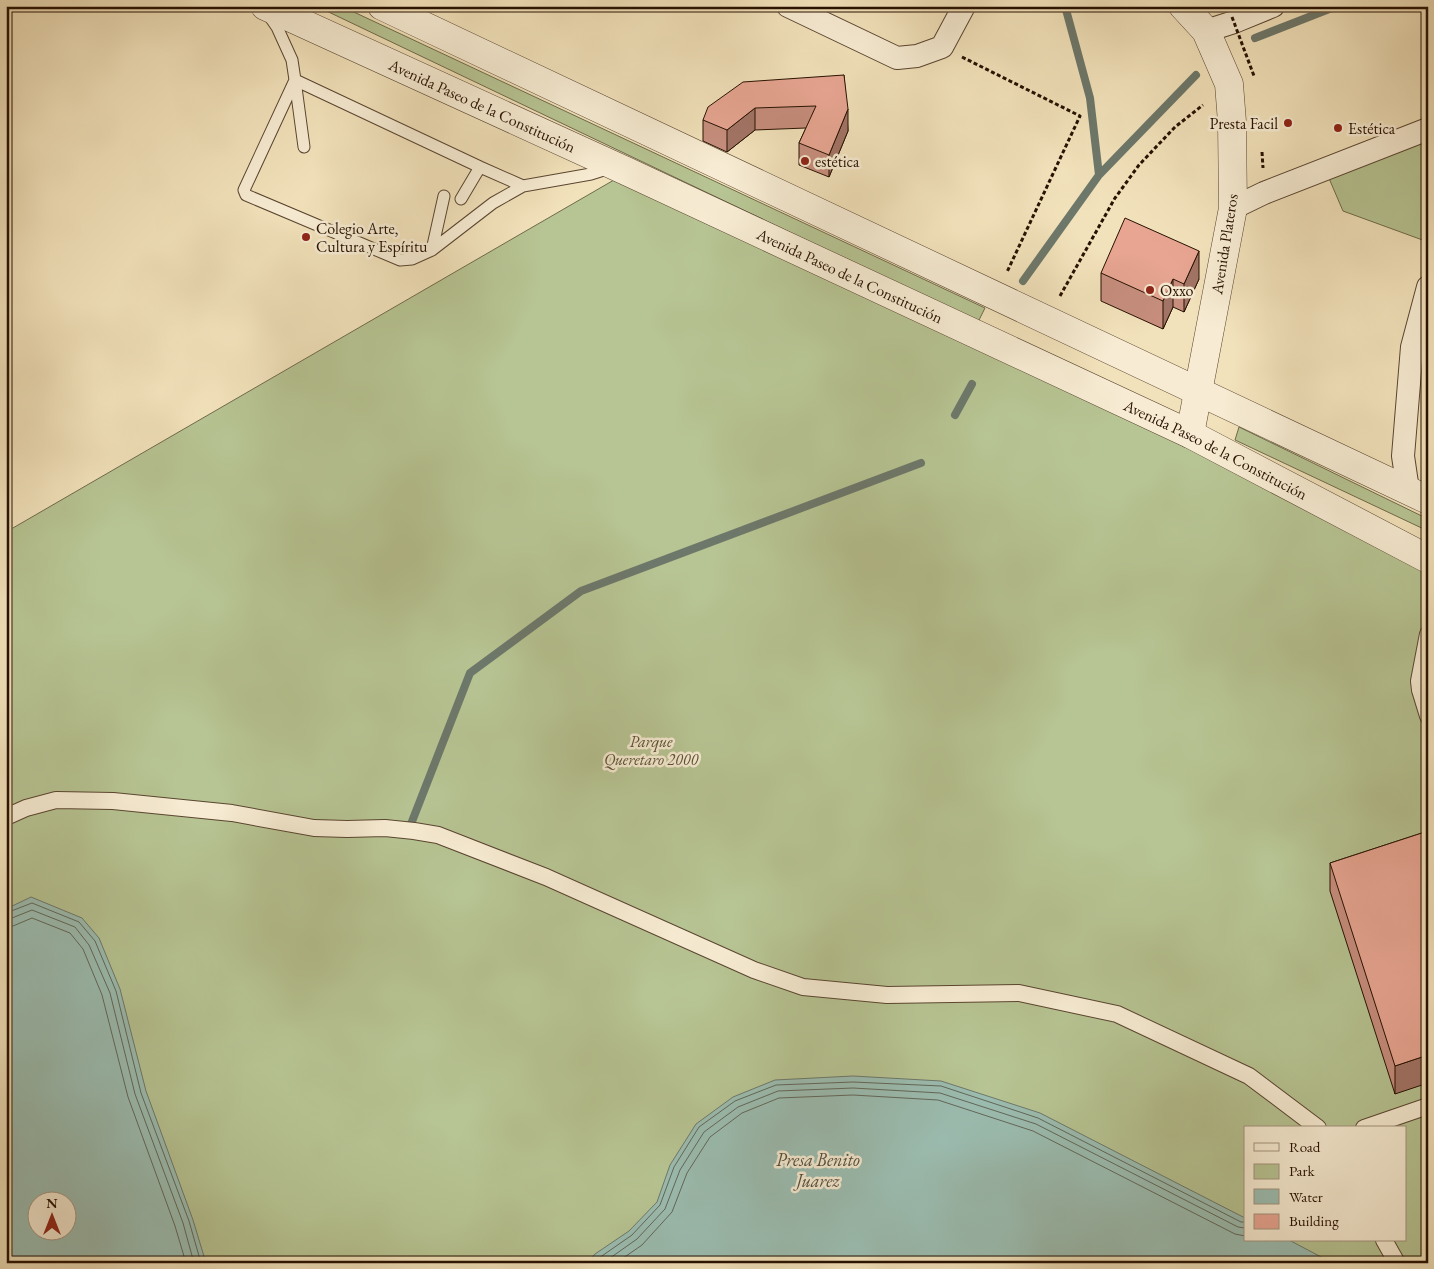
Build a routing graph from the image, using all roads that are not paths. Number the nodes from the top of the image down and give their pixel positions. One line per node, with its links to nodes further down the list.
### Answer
1 (264, 6): 7 (lane); 10 (street, Avenida Paseo de la Constitución)
2 (788, 6): 3 (street)
3 (964, 6)
4 (1273, 6): 6 (street)
5 (384, 7): 18 (street)
6 (1199, 17): 15 (street, Avenida Plateros)
7 (296, 80): 9 (lane); 11 (lane); 16 (lane)
8 (1428, 129): 15 (street)
9 (304, 147)
10 (616, 166): 12 (lane); 19 (street, Avenida Paseo de la Constitución)
11 (480, 167): 12 (lane); 14 (lane)
12 (523, 186): 16 (lane)
13 (444, 196): 16 (lane)
14 (461, 199)
15 (1233, 208): 18 (street, Avenida Plateros)
16 (432, 250)
17 (1428, 287): 20 (street)
18 (1198, 393): 19 (street, Avenida Plateros); 20 (street)
19 (1190, 434): 21 (street, Avenida Paseo de la Constitución)
20 (1418, 495)
21 (1428, 559)
22 (1428, 634): 23 (street)
23 (1428, 716)
24 (6, 817): 26 (street)
25 (1428, 1106): 27 (street)
26 (1315, 1126)
27 (1370, 1126)
28 (1385, 1242): 29 (street)
29 (1397, 1263)

